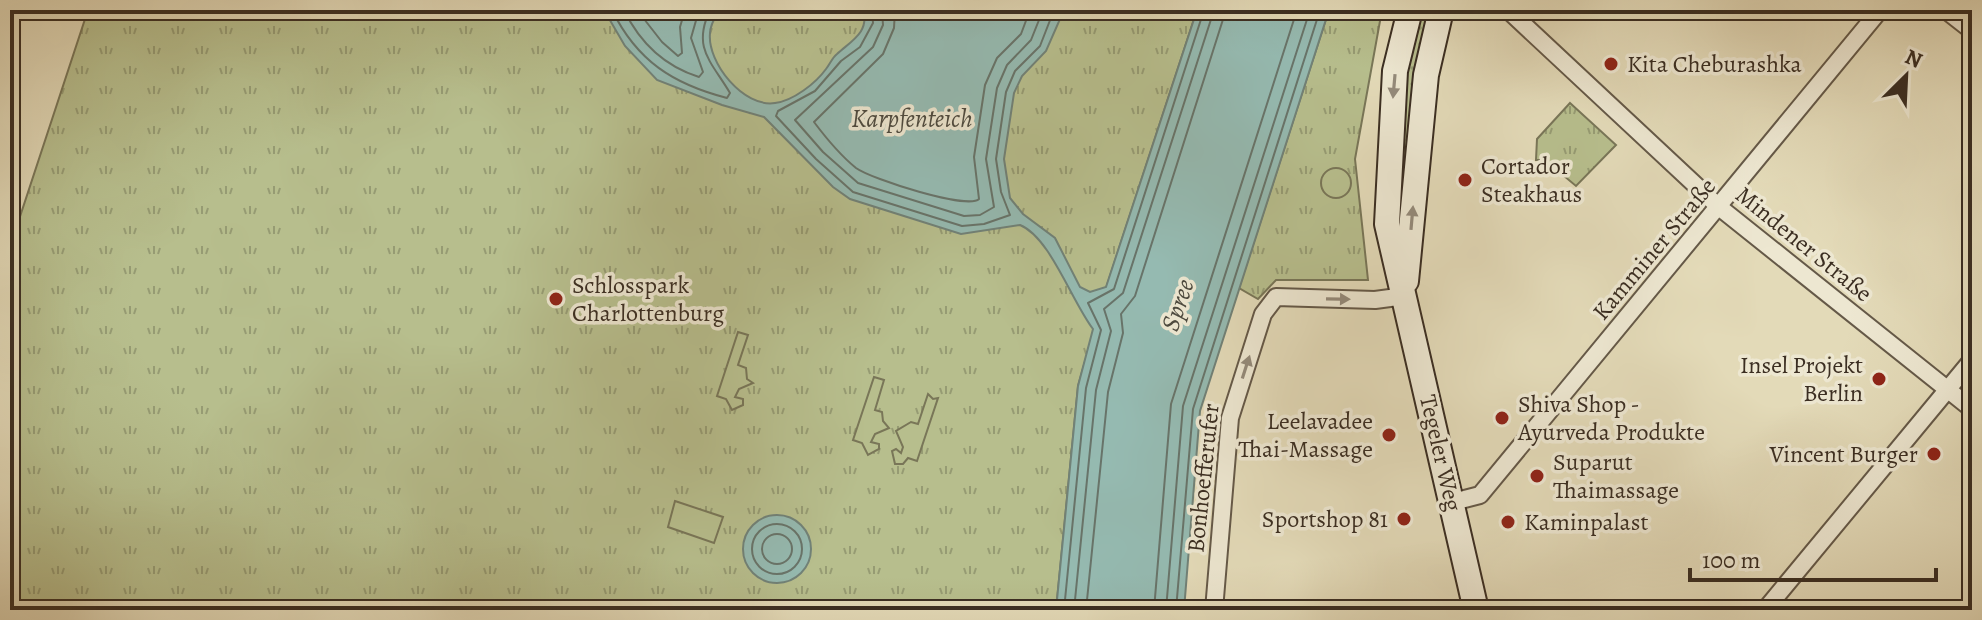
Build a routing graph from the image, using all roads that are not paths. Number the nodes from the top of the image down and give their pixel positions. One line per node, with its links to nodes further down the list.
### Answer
1 (1410, 10): 8 (main road, Tegeler Weg, one-way to 8)
2 (1441, 10): 8 (main road, Tegeler Weg, one-way to 2)
3 (1508, 10): 7 (street, Mindener Straße)
4 (1880, 10): 7 (street, Kamminer Straße)
5 (1949, 10): 6 (street)
6 (1972, 28)
7 (1719, 207): 10 (street, Mindener Straße); 12 (street, Kamminer Straße)
8 (1405, 296): 12 (main road, Tegeler Weg); 13 (street, Bonhoefferufer, one-way to 8)
9 (1972, 360): 10 (street)
10 (1947, 389): 11 (street, Mindener Straße); 15 (street)
11 (1972, 409)
12 (1453, 502): 14 (main road, Tegeler Weg)
13 (1214, 610)
14 (1476, 610)
15 (1765, 610)

